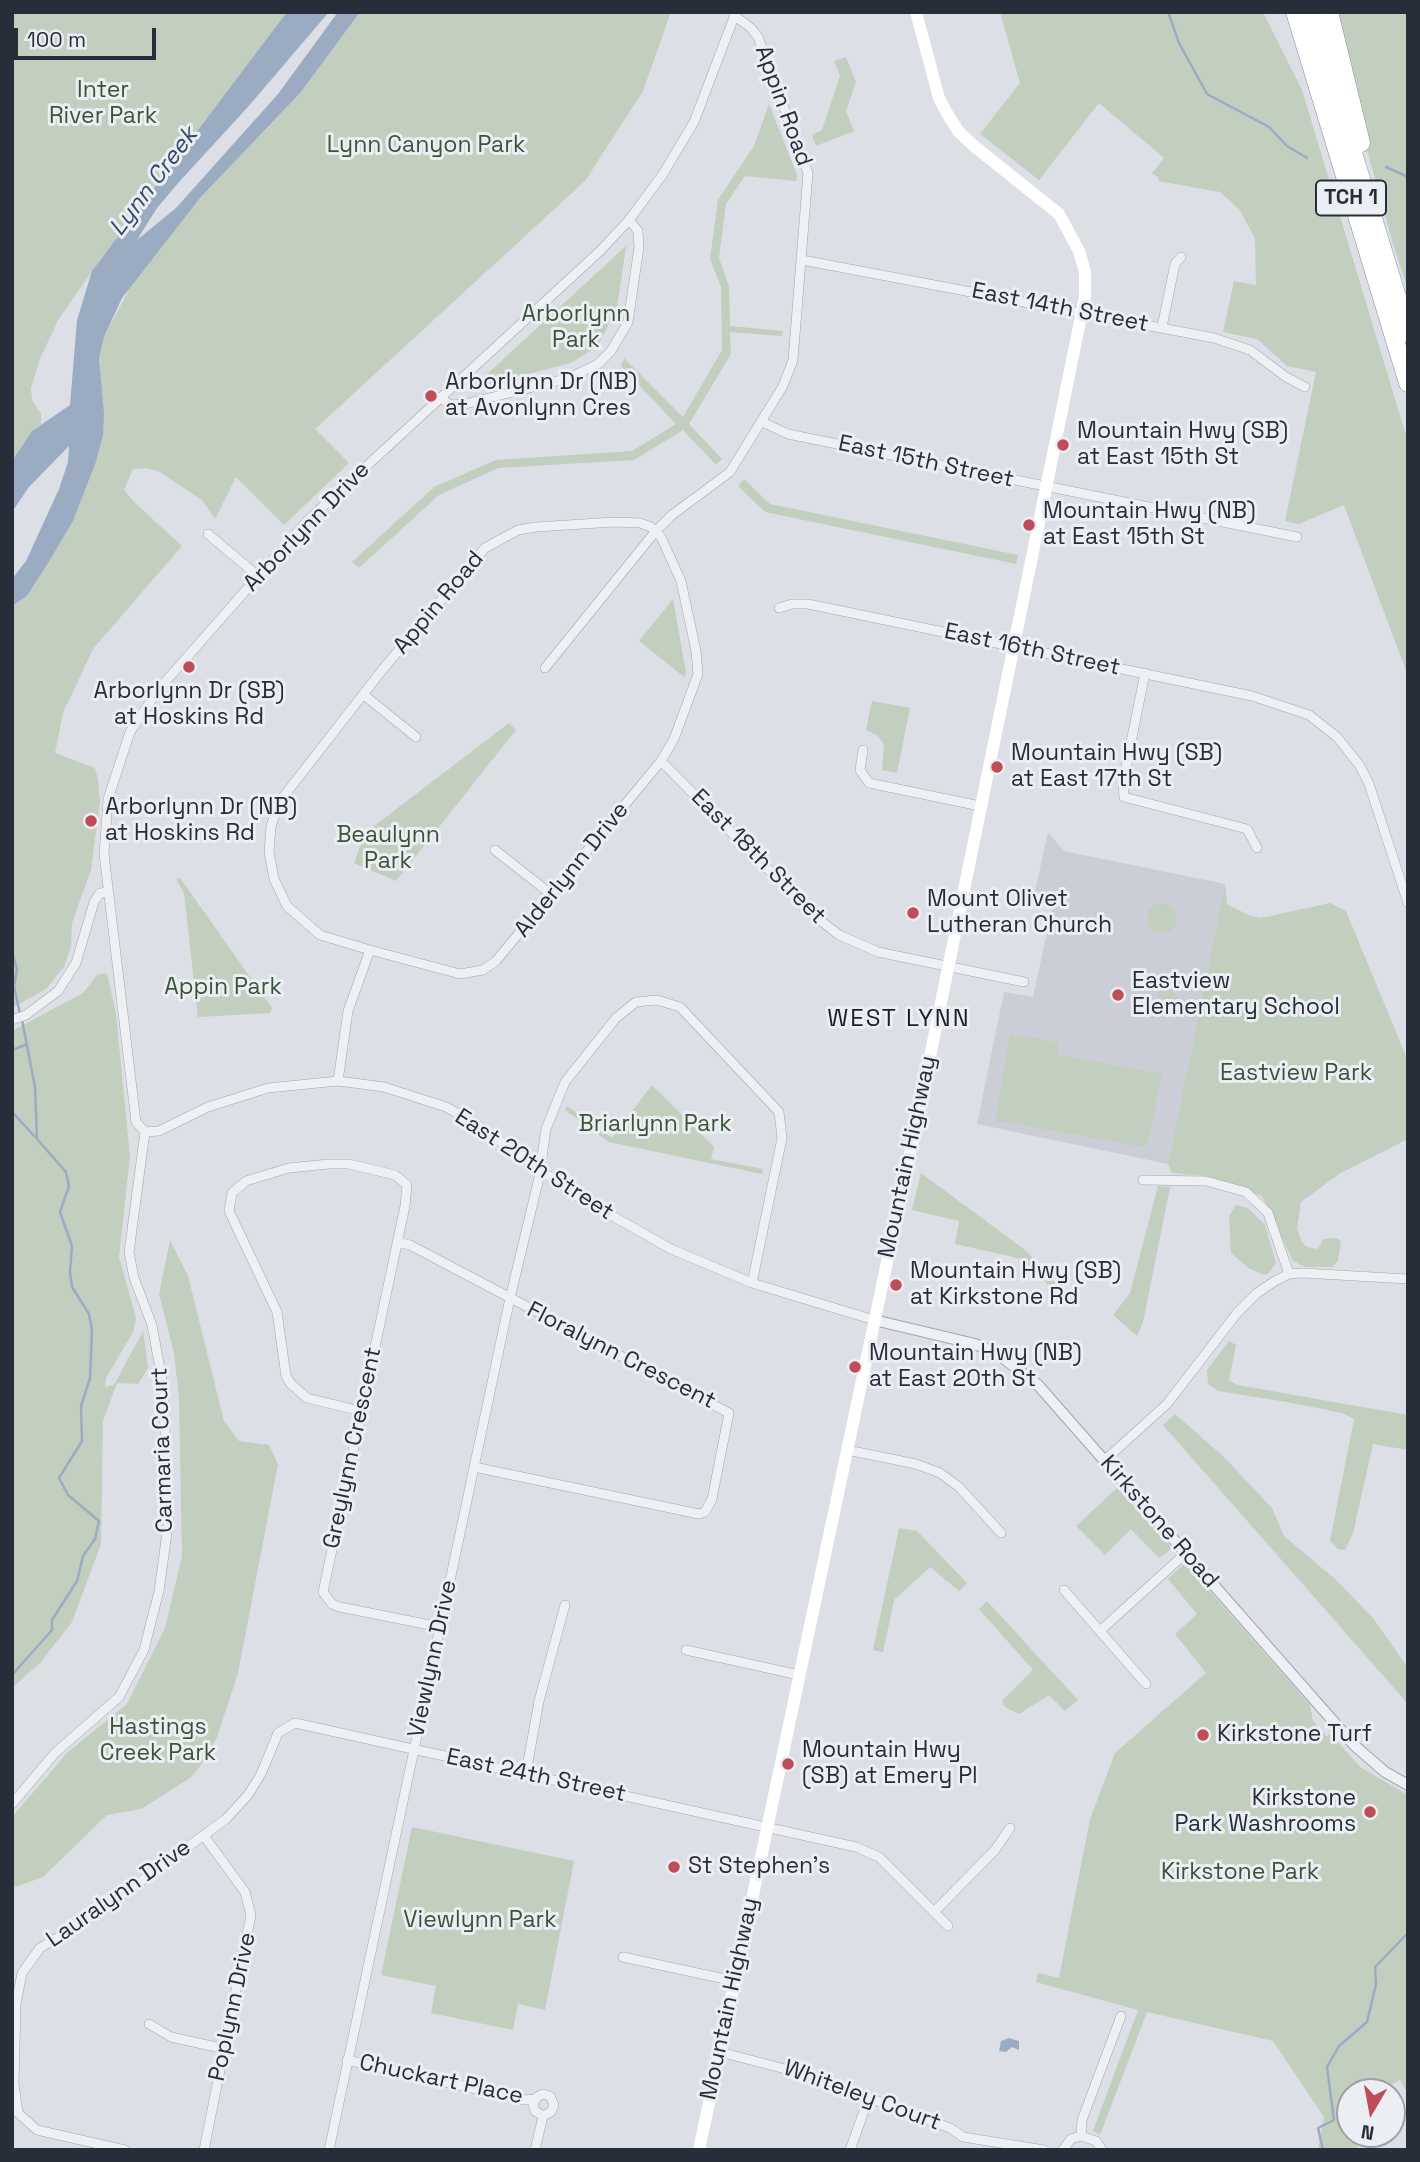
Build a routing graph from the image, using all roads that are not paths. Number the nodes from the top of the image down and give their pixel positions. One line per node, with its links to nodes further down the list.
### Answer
1 (916, 12): 10 (main road, Mountain Highway)
2 (1295, 12): 13 (highway, TCH 1)
3 (1310, 12): 7 (highway, TCH 1)
4 (1329, 12): 7 (highway)
5 (736, 14): 6 (street, Arborlynn Drive); 9 (street, Appin Road)
6 (629, 220): 15 (street, Arborlynn Drive); 15 (street)
7 (1374, 226): 12 (highway, TCH 1)
8 (1181, 257): 11 (street)
9 (802, 260): 10 (street, East 14th Street); 16 (street, Appin Road)
10 (1082, 312): 11 (street, East 14th Street); 17 (main road, Mountain Highway)
11 (1162, 327): 14 (street, East 14th Street)
12 (1408, 333)
13 (1408, 383)
14 (1305, 387)
15 (440, 397): 21 (street, Arborlynn Drive)
16 (762, 422): 17 (street, East 15th Street); 18 (street, Appin Road)
17 (1046, 487): 20 (street, East 15th Street); 23 (main road, Mountain Highway)
18 (656, 532): 24 (street); 26 (street, Appin Road); 29 (street, Alderlynn Drive)
19 (208, 534): 21 (street)
20 (1297, 537)
21 (258, 576): 33 (street, Arborlynn Drive)
22 (779, 608): 23 (street, East 16th Street)
23 (1013, 646): 25 (street, East 16th Street); 30 (main road, Mountain Highway)
24 (545, 668)
25 (1145, 673): 31 (street); 35 (street, East 16th Street)
26 (364, 695): 27 (street); 36 (street, Appin Road)
27 (416, 737)
28 (863, 750): 30 (street)
29 (661, 761): 34 (street, Alderlynn Drive); 37 (street, East 18th Street)
30 (980, 806): 37 (main road, Mountain Highway)
31 (1257, 848)
32 (495, 850): 34 (street)
33 (108, 892): 39 (street); 41 (street, Arborlynn Drive)
34 (552, 895): 36 (street, Alderlynn Drive)
35 (1408, 903)
36 (370, 950): 40 (street)
37 (947, 966): 38 (street, East 18th Street); 49 (main road, Mountain Highway)
38 (1024, 982)
39 (18, 1018)
40 (338, 1081): 41 (street, East 20th Street); 42 (street, East 20th Street)
41 (145, 1132): 67 (street, Carmaria Court)
42 (540, 1170): 47 (street, East 20th Street); 47 (street, Viewlynn Drive); 48 (street, Viewlynn Drive)
43 (1143, 1180): 45 (street)
44 (397, 1242): 48 (street, Floralynn Crescent); 50 (street, Greylynn Crescent); 50 (street, Greylynn Crescent)
45 (1289, 1274): 46 (street); 52 (street)
46 (1408, 1279)
47 (752, 1283): 49 (street, East 20th Street)
48 (510, 1298): 53 (street, Viewlynn Drive); 53 (street, Floralynn Crescent)
49 (874, 1320): 51 (main road, Mountain Highway); 52 (street, Kirkstone Road)
50 (361, 1411): 58 (street, Greylynn Crescent)
51 (847, 1450): 54 (street); 61 (main road, Mountain Highway)
52 (1105, 1460): 55 (street, Kirkstone Road)
53 (474, 1467): 58 (street, Viewlynn Drive)
54 (1001, 1533)
55 (1186, 1553): 59 (street); 66 (street, Kirkstone Road)
56 (1065, 1590): 59 (street)
57 (565, 1605): 65 (street)
58 (440, 1627): 64 (street, Viewlynn Drive)
59 (1101, 1630): 62 (street)
60 (687, 1650): 61 (street)
61 (799, 1675): 68 (main road, Mountain Highway)
62 (1146, 1684)
63 (307, 1724): 64 (street, East 24th Street); 70 (street, Lauralynn Drive)
64 (414, 1749): 65 (street, East 24th Street); 79 (street, Viewlynn Drive)
65 (526, 1773): 68 (street, East 24th Street)
66 (1408, 1785)
67 (12, 1804)
68 (765, 1826): 71 (street, East 24th Street); 74 (main road, Mountain Highway)
69 (1010, 1828): 71 (street)
70 (204, 1836): 77 (street, Poplynn Drive); 84 (street, Lauralynn Drive)
71 (934, 1912): 72 (street, East 24th Street)
72 (948, 1926)
73 (623, 1958): 74 (street)
74 (734, 1981): 78 (main road, Mountain Highway)
75 (1121, 2016): 83 (street)
76 (149, 2024): 77 (street)
77 (225, 2049): 85 (street, Poplynn Drive)
78 (720, 2052): 81 (street, Whiteley Court); 88 (main road, Mountain Highway)
79 (347, 2060): 80 (street, Chuckart Place); 86 (street, Viewlynn Drive)
80 (534, 2099): 82 (street); 82 (street)
81 (868, 2100): 89 (street); 90 (street, Whiteley Court)
82 (543, 2116): 87 (street)
83 (1081, 2136): 91 (street); 92 (street)
84 (125, 2150)
85 (204, 2150)
86 (329, 2150)
87 (535, 2150)
88 (699, 2150)
89 (850, 2150)
90 (1044, 2150)
91 (1063, 2150)
92 (1102, 2150)

